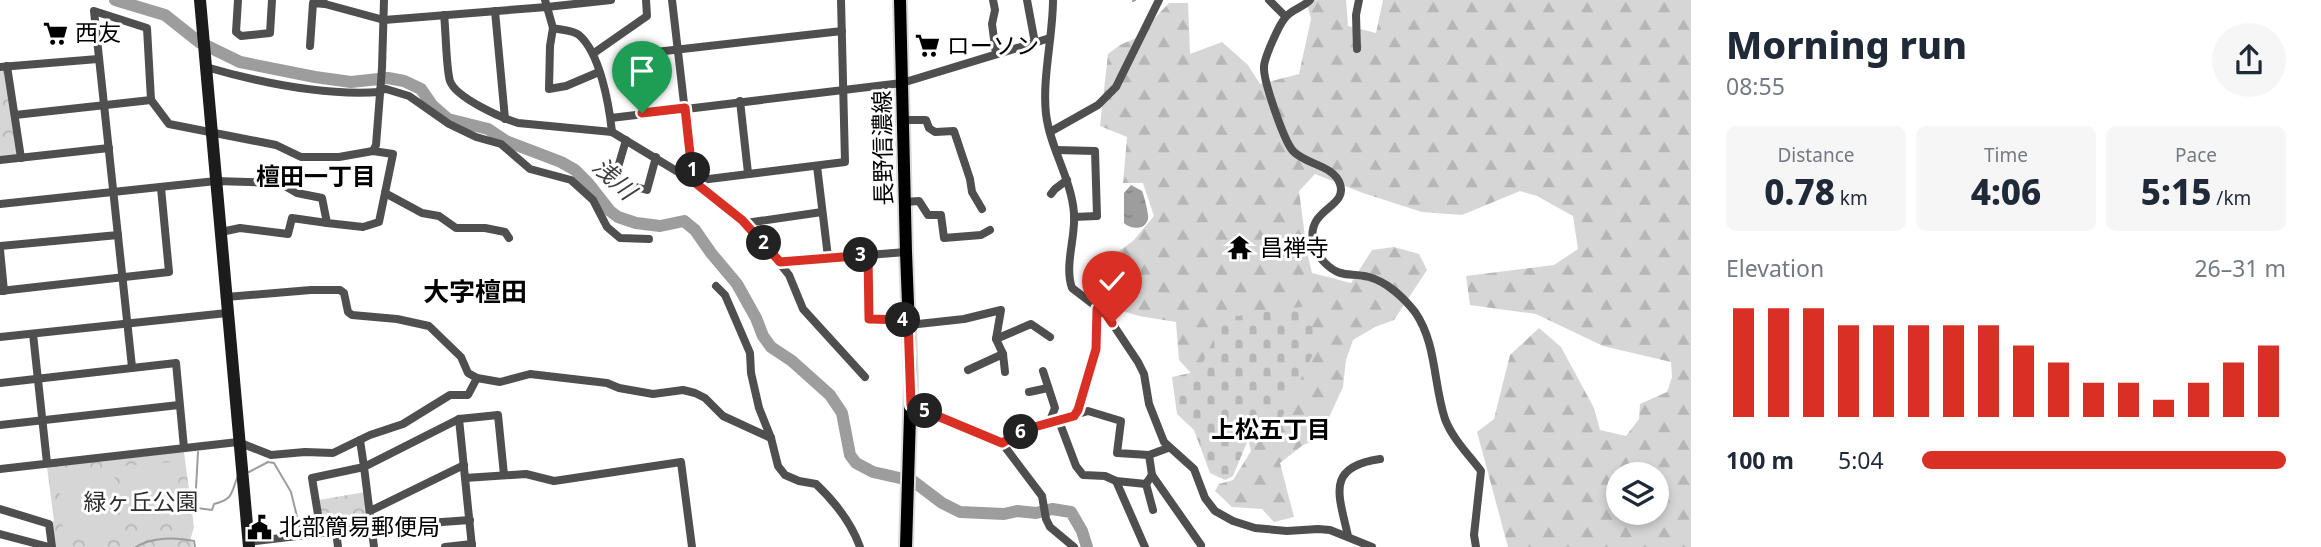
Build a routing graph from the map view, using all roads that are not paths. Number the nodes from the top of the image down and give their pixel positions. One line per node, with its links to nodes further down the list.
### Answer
1 (200, 0): 33 (street)
2 (238, 0): 3 (street)
3 (272, 0)
4 (384, 0): 22 (street)
5 (611, 0): 18 (street)
6 (646, 0): 30 (street)
7 (671, 0): 28 (street)
8 (841, 0): 24 (street)
9 (900, 0): 36 (main road, 長野信濃線)
10 (993, 0): 31 (street)
11 (1027, 0): 26 (street)
12 (1053, 0): 25 (street)
13 (1160, 0): 49 (street)
14 (1269, 0): 21 (street)
15 (1310, 0): 21 (street)
16 (1359, 0): 29 (street)
17 (323, 2): 22 (street); 27 (street)
18 (546, 4): 19 (street); 23 (street)
19 (495, 11): 20 (street); 46 (street)
20 (444, 15): 22 (street); 46 (street)
21 (1285, 16): 155 (street)
22 (384, 20): 38 (street)
23 (553, 28): 30 (street); 35 (street)
24 (842, 31): 28 (street); 37 (street)
25 (1050, 38): 26 (street); 49 (street)
26 (1035, 43): 31 (street)
27 (310, 46)
28 (678, 48): 42 (street); 43 (street)
29 (1357, 49)
30 (594, 53): 35 (street)
31 (996, 54): 36 (street)
32 (98, 59): 34 (street); 39 (street); 41 (street)
33 (205, 65): 38 (street); 50 (street)
34 (4, 66): 44 (street)
35 (599, 72): 45 (street)
36 (902, 83): 37 (street); 47 (main road, 長野信濃線)
37 (842, 89): 40 (street); 58 (street)
38 (380, 90): 54 (street); 78 (street)
39 (151, 100): 41 (street); 50 (street)
40 (740, 101): 42 (street); 59 (street)
41 (104, 104): 44 (street); 52 (street)
42 (685, 108): 43 (street); 62 (street)
43 (642, 113): 45 (street)
44 (15, 115): 56 (street)
45 (611, 118): 48 (street)
46 (505, 119): 48 (street)
47 (904, 120): 67 (main road, 長野信濃線); 69 (street)
48 (612, 132): 51 (street)
49 (1050, 132): 53 (street)
50 (211, 133): 54 (street); 61 (street)
51 (626, 140): 55 (street); 55 (street)
52 (109, 148): 56 (street); 64 (street)
53 (1056, 150): 60 (street); 71 (street)
54 (373, 151): 65 (street)
55 (656, 157): 62 (street)
56 (21, 159): 57 (street)
57 (0, 160)
58 (817, 166): 59 (street); 70 (street)
59 (748, 173): 62 (street)
60 (1067, 180): 66 (street); 71 (street)
61 (216, 181): 63 (street); 72 (street); 75 (street)
62 (693, 181): 73 (street)
63 (161, 188): 64 (street); 84 (street)
64 (114, 192): 68 (street); 76 (street)
65 (385, 194): 72 (street); 77 (street)
66 (1051, 194)
67 (905, 202): 74 (street); 80 (main road, 長野信濃線)
68 (0, 204)
69 (982, 209)
70 (822, 212): 73 (street); 82 (street)
71 (1074, 217): 88 (street)
72 (327, 223): 75 (street)
73 (746, 223): 83 (street)
74 (990, 230)
75 (221, 232): 87 (street)
76 (118, 235): 79 (street); 84 (street)
77 (509, 238)
78 (649, 239)
79 (0, 248): 86 (street)
80 (906, 252): 81 (street); 90 (main road, 長野信濃線)
81 (868, 255): 82 (street); 90 (street)
82 (828, 257): 83 (street)
83 (780, 262): 101 (street)
84 (122, 278): 86 (street); 91 (street)
85 (716, 286): 115 (street)
86 (2, 291)
87 (226, 297): 89 (street); 103 (street)
88 (1097, 309): 109 (street); 120 (street)
89 (227, 313): 91 (street); 117 (street)
90 (909, 322): 95 (street); 108 (main road, 長野信濃線)
91 (128, 323): 92 (street); 97 (street)
92 (33, 334): 93 (street); 102 (street)
93 (0, 337)
94 (1050, 337): 95 (street)
95 (996, 340): 96 (street)
96 (1003, 354): 98 (street); 99 (street)
97 (132, 367): 102 (street); 107 (street)
98 (968, 370)
99 (1005, 372)
100 (1043, 372): 105 (street)
101 (864, 377)
102 (37, 378): 104 (street); 111 (street)
103 (477, 378): 115 (street); 116 (street)
104 (0, 383)
105 (1048, 388): 106 (street); 113 (street)
106 (1029, 393)
107 (179, 405): 111 (street); 119 (street)
108 (911, 405): 118 (street); 151 (main road, 長野信濃線)
109 (1074, 416): 112 (street); 121 (street)
110 (459, 419): 124 (street); 125 (street); 127 (street)
111 (41, 420): 114 (street); 123 (street)
112 (1059, 421): 113 (street); 130 (street)
113 (1049, 423): 118 (street)
114 (0, 425)
115 (771, 438): 150 (street)
116 (360, 440): 117 (street); 125 (street)
117 (238, 442): 119 (street); 142 (street)
118 (1002, 443): 152 (street)
119 (184, 448): 123 (street)
120 (1168, 448): 121 (street); 140 (street)
121 (1149, 455): 128 (street)
122 (1380, 459): 140 (street)
123 (47, 463): 126 (street)
124 (464, 465): 129 (street); 134 (street)
125 (365, 467): 134 (street); 138 (street)
126 (0, 469)
127 (504, 475): 129 (street); 149 (street)
128 (1152, 475): 131 (street); 143 (street)
129 (466, 478): 135 (street)
130 (1116, 481): 131 (street); 153 (street)
131 (1146, 484): 133 (street)
132 (0, 509): 145 (street)
133 (1153, 510)
134 (370, 511): 136 (street)
135 (470, 520): 136 (street); 144 (street)
136 (372, 527): 137 (street); 147 (street)
137 (336, 531): 138 (street); 146 (street)
138 (321, 533): 141 (street)
139 (0, 534): 145 (street)
140 (1348, 536): 154 (street)
141 (283, 542): 142 (street)
142 (248, 545)
143 (1201, 545)
144 (472, 546): 148 (street)
145 (50, 547)
146 (338, 547)
147 (374, 547)
148 (445, 547)
149 (691, 547)
150 (860, 547)
151 (906, 547)
152 (1074, 547)
153 (1145, 547)
154 (1372, 547)
155 (1476, 547)

